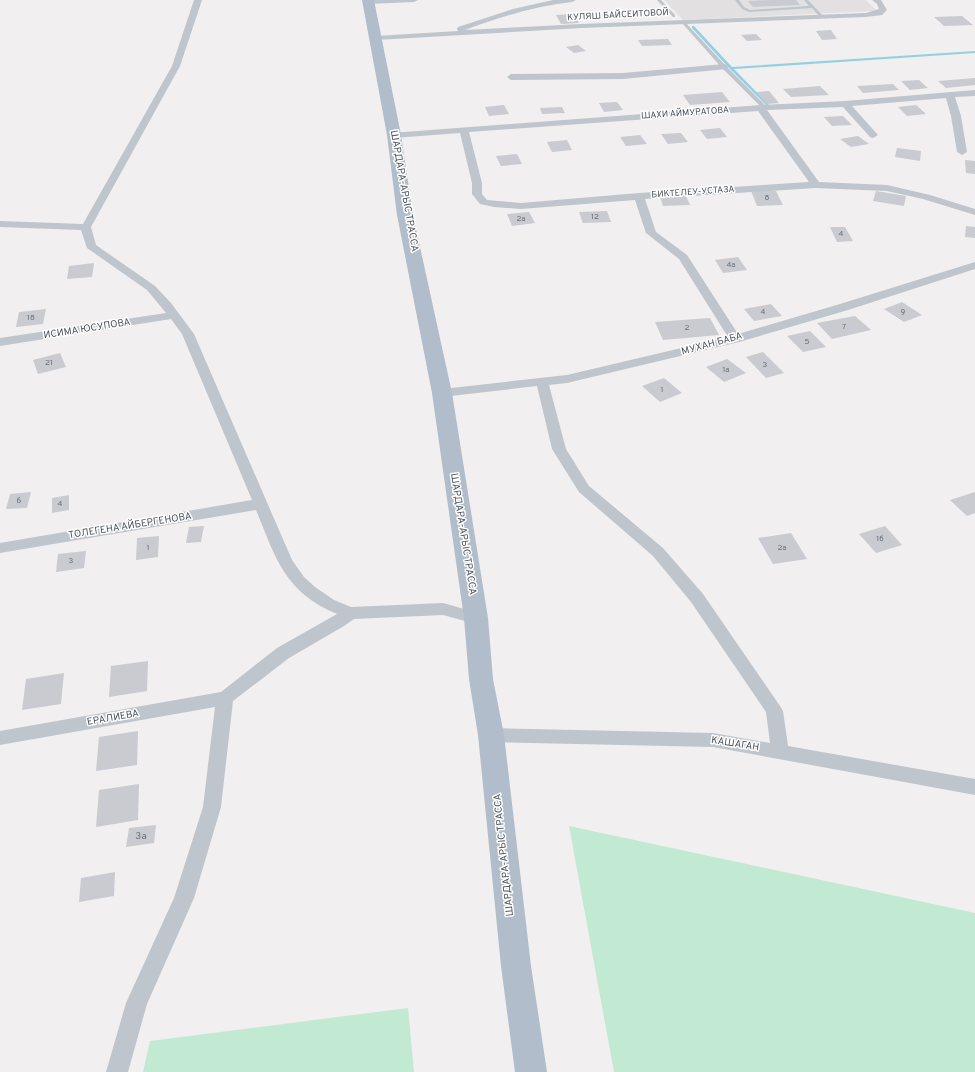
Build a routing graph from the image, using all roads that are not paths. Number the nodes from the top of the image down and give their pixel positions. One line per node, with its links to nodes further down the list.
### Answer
1 (198, 0): 29 (street)
2 (414, 0): 8 (street)
3 (572, 0): 13 (street)
4 (660, 0): 10 (lane)
5 (737, 0): 9 (lane)
6 (806, 0): 9 (lane)
7 (876, 0): 11 (street, КУЛЯШ БАЙСЕИТОВОЙ)
8 (368, 1): 14 (main road, ШАРДАРА-АРЫС ТРАССА)
9 (813, 7): 11 (lane)
10 (674, 16): 12 (street)
11 (821, 16): 12 (street, КУЛЯШ БАЙСЕИТОВОЙ)
12 (683, 22): 13 (street, КУЛЯШ БАЙСЕИТОВОЙ); 15 (lane)
13 (452, 34): 14 (street, КУЛЯШ БАЙСЕИТОВОЙ)
14 (376, 38): 22 (main road, ШАРДАРА-АРЫС ТРАССА)
15 (724, 67): 16 (street); 20 (lane)
16 (512, 77)
17 (975, 93): 18 (street, ШАХИ АЙМУРАТОВА)
18 (950, 95): 19 (street, ШАХИ АЙМУРАТОВА); 24 (street)
19 (845, 104): 20 (street, ШАХИ АЙМУРАТОВА); 23 (street)
20 (762, 107): 21 (street, ШАХИ АЙМУРАТОВА); 25 (street)
21 (464, 131): 22 (street, ШАХИ АЙМУРАТОВА); 26 (street, БИКТЕЛЕУ-УСТАЗА)
22 (394, 135): 35 (main road, ШАРДАРА-АРЫС ТРАССА)
23 (873, 135)
24 (962, 152)
25 (816, 185): 26 (street, БИКТЕЛЕУ-УСТАЗА); 27 (street, БИКТЕЛЕУ-УСТАЗА)
26 (639, 196): 32 (street)
27 (975, 212)
28 (0, 224): 29 (street)
29 (86, 227): 31 (street)
30 (975, 265): 32 (street, МУХАН БАБА)
31 (174, 315): 33 (street, ИСИМА ЮСУПОВА); 36 (street)
32 (735, 339): 34 (street, МУХАН БАБА)
33 (0, 342)
34 (542, 381): 35 (street, МУХАН БАБА); 43 (street)
35 (442, 393): 39 (main road, ШАРДАРА-АРЫС ТРАССА)
36 (260, 504): 37 (street, ТОЛЕГЕНА АЙБЕРГЕНОВА); 38 (street)
37 (0, 548)
38 (350, 613): 39 (street); 40 (street)
39 (476, 618): 41 (main road, ШАРДАРА-АРЫС ТРАССА)
40 (225, 698): 42 (street, ЕРАЛИЕВА); 45 (street)
41 (491, 735): 43 (street, КАШАГАН); 46 (main road, ШАРДАРА-АРЫС ТРАССА)
42 (0, 738)
43 (780, 752): 44 (street, КАШАГАН)
44 (975, 788)
45 (117, 1072)
46 (531, 1072)

